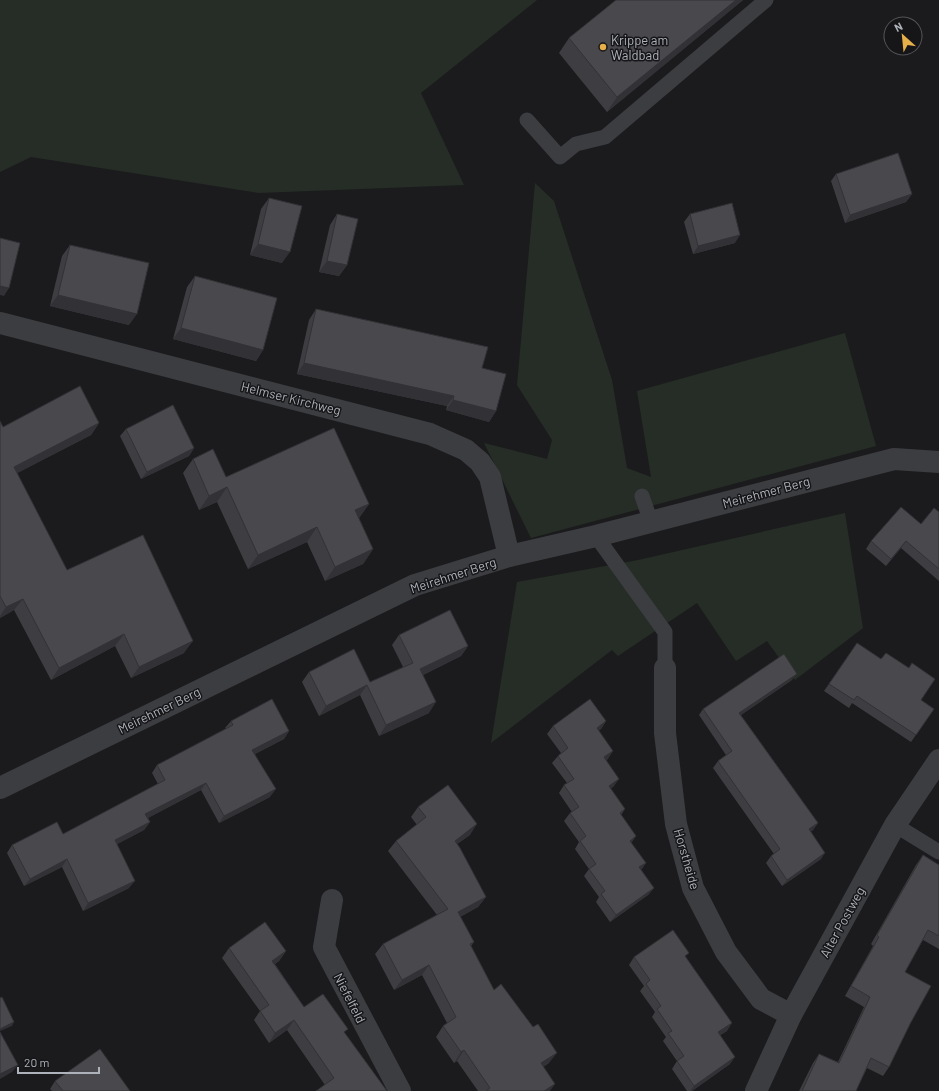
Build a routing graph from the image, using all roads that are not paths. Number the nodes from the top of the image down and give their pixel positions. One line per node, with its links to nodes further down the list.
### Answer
1 (766, 0): 2 (lane)
2 (527, 120)
3 (0, 323): 8 (street, Helmser Kirchweg)
4 (939, 462): 6 (street, Meirehmer Berg)
5 (642, 496): 6 (lane)
6 (651, 522): 7 (street, Meirehmer Berg)
7 (596, 536): 8 (street, Meirehmer Berg); 9 (lane)
8 (509, 556): 11 (street, Meirehmer Berg)
9 (665, 668): 15 (street, Horstheide)
10 (939, 760): 12 (street, Alter Postweg)
11 (0, 788)
12 (895, 825): 13 (lane); 15 (street, Alter Postweg)
13 (939, 852)
14 (332, 900): 16 (street, Niefelfeld)
15 (790, 1016): 17 (street, Alter Postweg)
16 (400, 1091)
17 (756, 1091)

